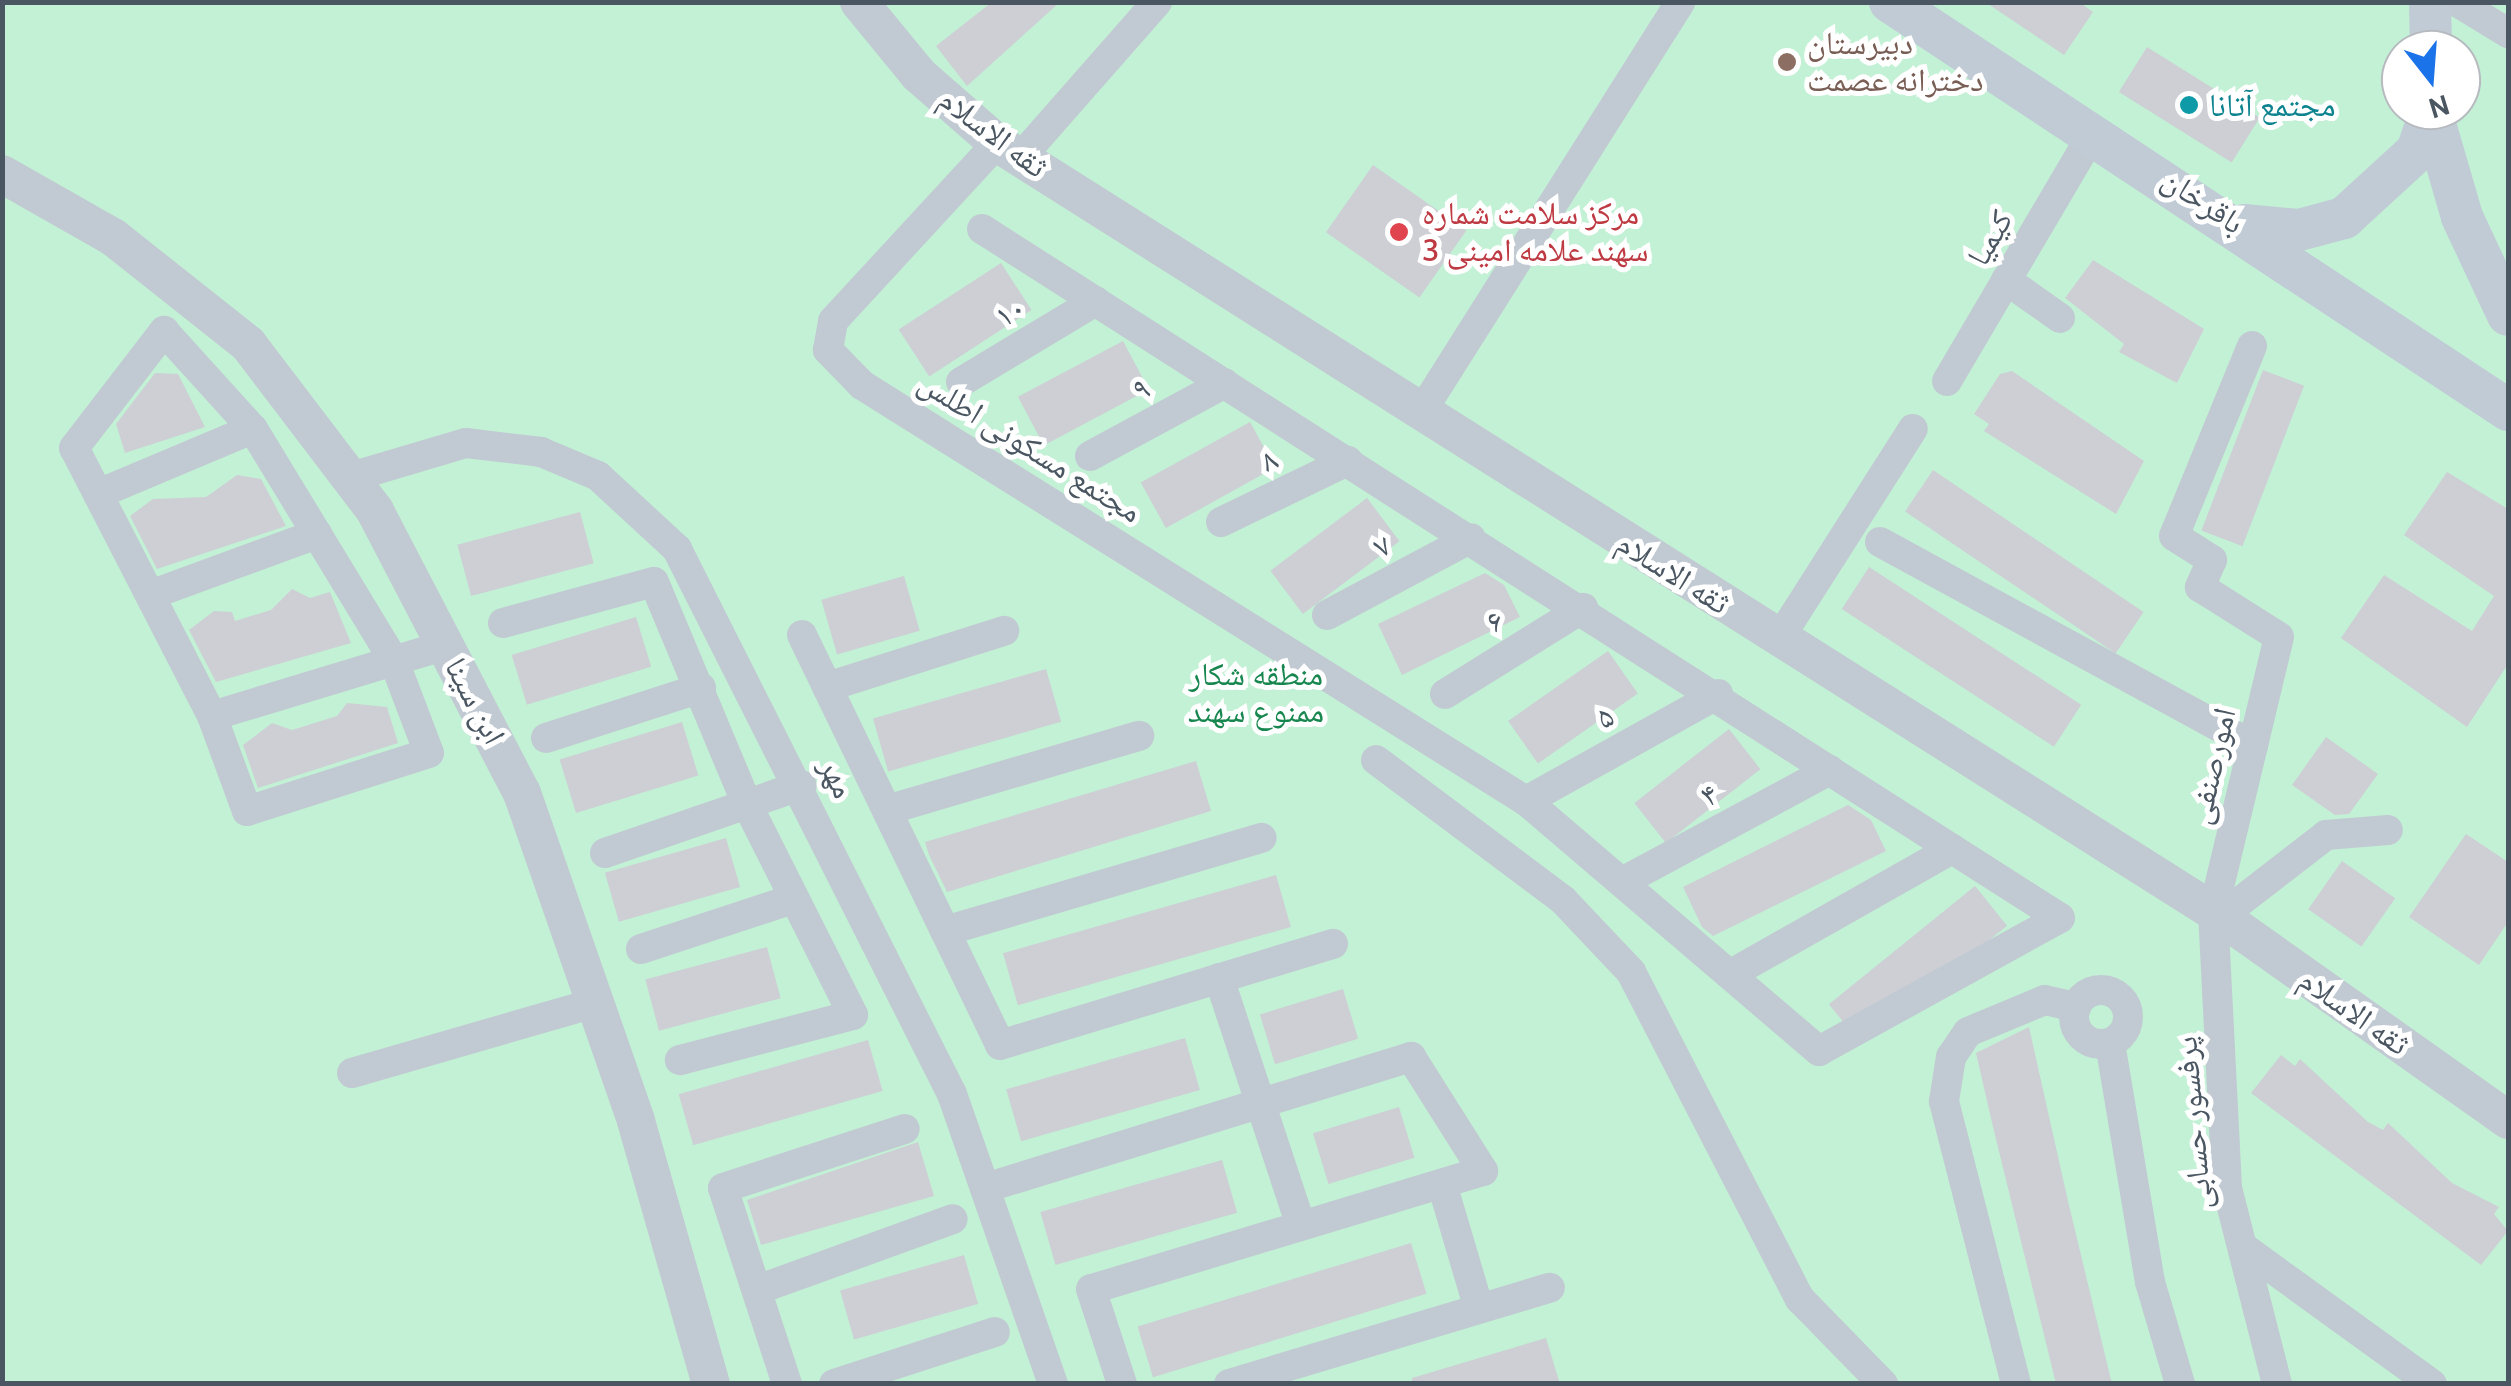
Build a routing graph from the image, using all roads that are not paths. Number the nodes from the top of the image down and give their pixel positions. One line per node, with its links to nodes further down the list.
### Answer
1 (859, 2): 12 (street, ثقه الاسلام)
2 (1157, 2): 12 (street)
3 (1680, 2): 25 (street)
4 (1890, 2): 11 (main road, باقرخان)
5 (2430, 2): 7 (main road)
6 (2457, 2): 8 (street)
7 (2430, 30)
8 (2508, 33)
9 (2424, 130): 14 (main road)
10 (2437, 130): 18 (main road)
11 (2094, 131): 14 (main road, باقرخان); 16 (street, کیمیا)
12 (1008, 150): 25 (street, ثقه الاسلام); 56 (street, مجتمع مسکونی اطلس)
13 (2, 174): 30 (street, ابن سینا)
14 (2234, 222): 24 (main road, باقرخان)
15 (982, 228): 17 (street)
16 (2006, 280): 19 (street); 21 (street, کیمیا)
17 (1096, 301): 22 (street, ۱۰); 23 (street)
18 (2508, 315)
19 (2060, 318)
20 (2252, 346): 52 (street, امورصنفی)
21 (1947, 381)
22 (961, 382)
23 (1225, 383): 28 (street, ۹); 29 (street)
24 (2508, 410)
25 (1420, 414): 42 (street, ثقه الاسلام)
26 (254, 429): 31 (street); 31 (street); 33 (street)
27 (1912, 429): 42 (street)
28 (1090, 456)
29 (1348, 461): 32 (street, ۸); 34 (street)
30 (351, 476): 43 (street, ابن سینا); 55 (street, مهر)
31 (98, 494): 36 (street)
32 (1221, 522)
33 (317, 534): 36 (street); 44 (street)
34 (1471, 538): 37 (street); 38 (street, ۷)
35 (1880, 542): 52 (street)
36 (150, 595): 49 (street)
37 (1583, 608): 47 (street, ۶); 48 (street)
38 (1327, 615)
39 (504, 623): 46 (street)
40 (1004, 630): 45 (street)
41 (802, 634): 45 (street)
42 (1779, 639): 65 (street, ثقه الاسلام)
43 (446, 645): 44 (street); 71 (street, ابن سینا)
44 (394, 661): 49 (street); 49 (street)
45 (828, 687): 58 (street)
46 (702, 688): 51 (street); 57 (street)
47 (1445, 694)
48 (1718, 694): 54 (street); 56 (street, ۵)
49 (212, 716)
50 (1139, 736): 58 (street)
51 (546, 738)
52 (2253, 745): 65 (street, امورصنفی)
53 (1376, 760): 94 (street)
54 (1830, 770): 61 (street); 63 (street, ۴)
55 (802, 785): 57 (street); 80 (street, مهر)
56 (1526, 801): 63 (street)
57 (747, 804): 62 (street); 64 (street)
58 (887, 810): 66 (street)
59 (2388, 830): 65 (street)
60 (1262, 838): 66 (street)
61 (1952, 849): 69 (street); 69 (street)
62 (605, 853)
63 (1622, 882): 69 (street)
64 (793, 900): 68 (street); 74 (street)
65 (2217, 914): 77 (street, ثقه الاسلام); 83 (street, پرفسور حسابی)
66 (945, 931): 70 (street)
67 (1333, 944): 70 (street)
68 (641, 949)
69 (1731, 974)
70 (1219, 978): 76 (street)
71 (595, 1003): 75 (street); 88 (street, ابن سینا)
72 (2076, 1008): 73 (street); 73 (street); 95 (street)
73 (2110, 1042): 96 (street)
74 (680, 1060)
75 (352, 1073)
76 (1260, 1103): 79 (street); 80 (street); 82 (street)
77 (2508, 1120)
78 (905, 1129): 85 (street)
79 (1442, 1184): 82 (street); 86 (street)
80 (986, 1188): 91 (street, مهر)
81 (954, 1219): 85 (street)
82 (1301, 1226): 92 (street)
83 (2244, 1248): 97 (street, پرفسور حسابی); 98 (street)
84 (1550, 1288): 86 (street)
85 (756, 1290): 89 (street)
86 (1479, 1309): 93 (street)
87 (995, 1332): 90 (street)
88 (711, 1384)
89 (787, 1384)
90 (834, 1384)
91 (1053, 1384)
92 (1122, 1384)
93 (1229, 1384)
94 (1882, 1384)
95 (2016, 1384)
96 (2180, 1384)
97 (2278, 1384)
98 (2432, 1384)

